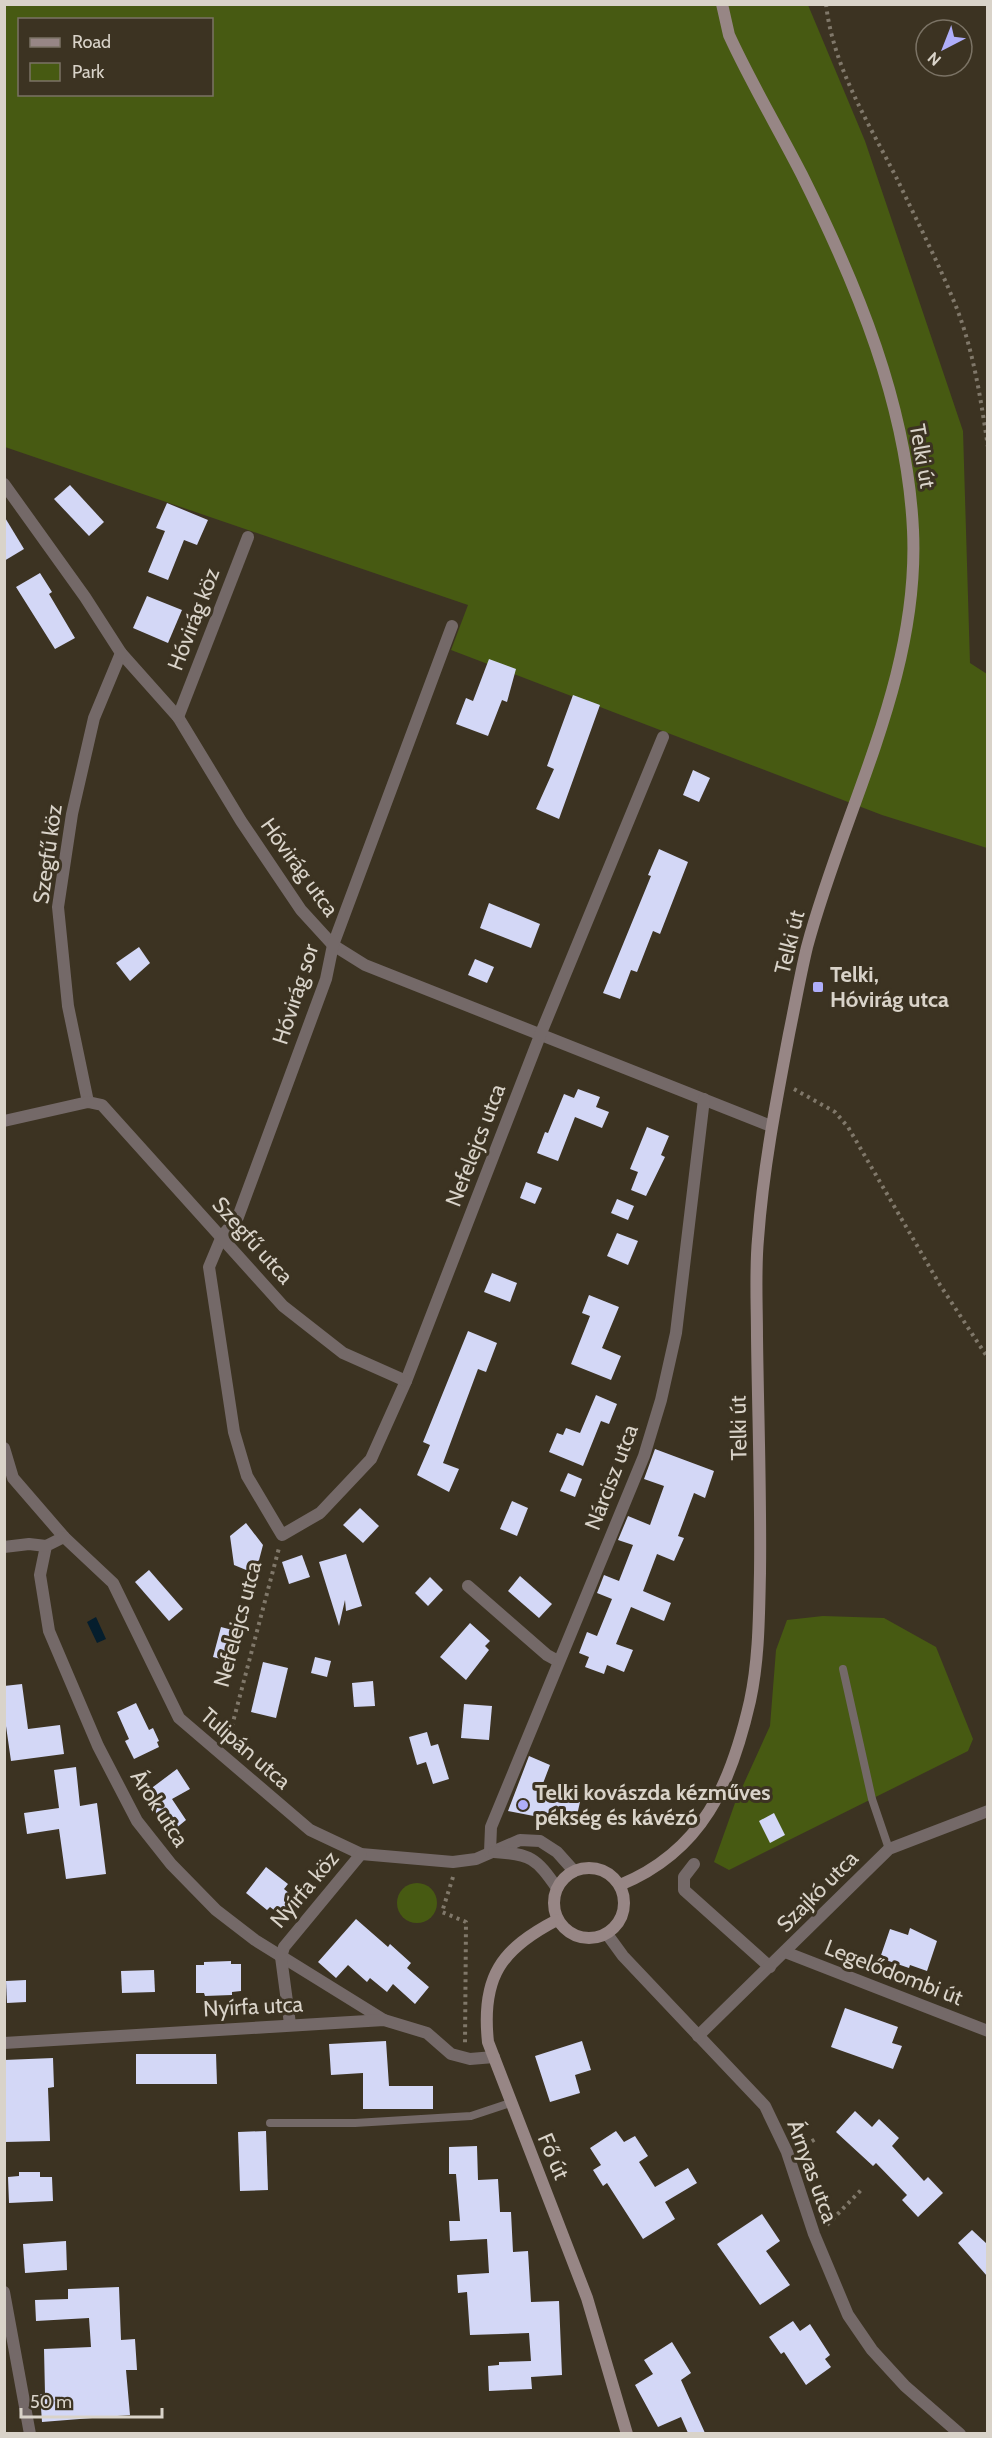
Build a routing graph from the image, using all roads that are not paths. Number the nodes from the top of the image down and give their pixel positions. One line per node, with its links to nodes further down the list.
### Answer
1 (722, 4): 13 (main road, Telki út)
2 (4, 484): 5 (street, Hóvirág utca)
3 (248, 537): 6 (street, Hóvirág köz)
4 (452, 626): 8 (street, Hóvirág sor)
5 (121, 653): 6 (street, Hóvirág utca); 11 (street, Szegfű köz)
6 (178, 717): 8 (street, Hóvirág utca)
7 (663, 737): 9 (street, Nefelejcs utca)
8 (333, 945): 9 (street, Hóvirág utca); 14 (street, Hóvirág sor)
9 (541, 1033): 10 (street, Hóvirág utca); 15 (street, Nefelejcs utca)
10 (704, 1099): 13 (street, Hóvirág utca); 21 (street, Nárcisz utca)
11 (88, 1102): 12 (street); 14 (street, Szegfű utca)
12 (4, 1121)
13 (771, 1126): 29 (main road, Telki út)
14 (222, 1236): 15 (street, Szegfű utca); 15 (street, Nefelejcs utca)
15 (406, 1381)
16 (4, 1448): 17 (street, Tulipán utca)
17 (64, 1537): 18 (street); 26 (street, Tulipán utca)
18 (46, 1546): 19 (street); 34 (street, Árok utca)
19 (4, 1547)
20 (468, 1586): 21 (street)
21 (558, 1661): 25 (street, Nárcisz utca)
22 (843, 1669): 24 (lane)
23 (987, 1811): 24 (street, Szajkó utca)
24 (889, 1850): 33 (street, Szajkó utca)
25 (490, 1852): 26 (street, Tulipán utca); 28 (street, Tulipán utca); 30 (street, Tulipán utca)
26 (361, 1854): 34 (street, Nyírfa köz)
27 (694, 1864): 35 (street)
28 (574, 1871): 29 (main road); 30 (main road)
29 (620, 1885): 32 (main road)
30 (557, 1888): 31 (main road)
31 (557, 1920): 32 (main road); 41 (main road, Fő út)
32 (607, 1935): 39 (street, Árnyas utca)
33 (785, 1952): 35 (street, Szajkó utca); 38 (street, Legelődombi út)
34 (281, 1957): 36 (street, Árok utca); 37 (street, Nyírfa köz)
35 (770, 1967): 39 (street, Szajkó utca)
36 (384, 2020): 37 (street, Nyírfa utca); 41 (street, Nyírfa utca)
37 (290, 2024): 40 (street, Nyírfa utca)
38 (987, 2031)
39 (698, 2036): 47 (street, Árnyas utca)
40 (4, 2043)
41 (494, 2057): 42 (main road, Fő út)
42 (510, 2103): 43 (lane); 46 (main road, Fő út)
43 (270, 2123)
44 (4, 2292): 45 (street)
45 (30, 2433)
46 (627, 2433)
47 (960, 2433)

